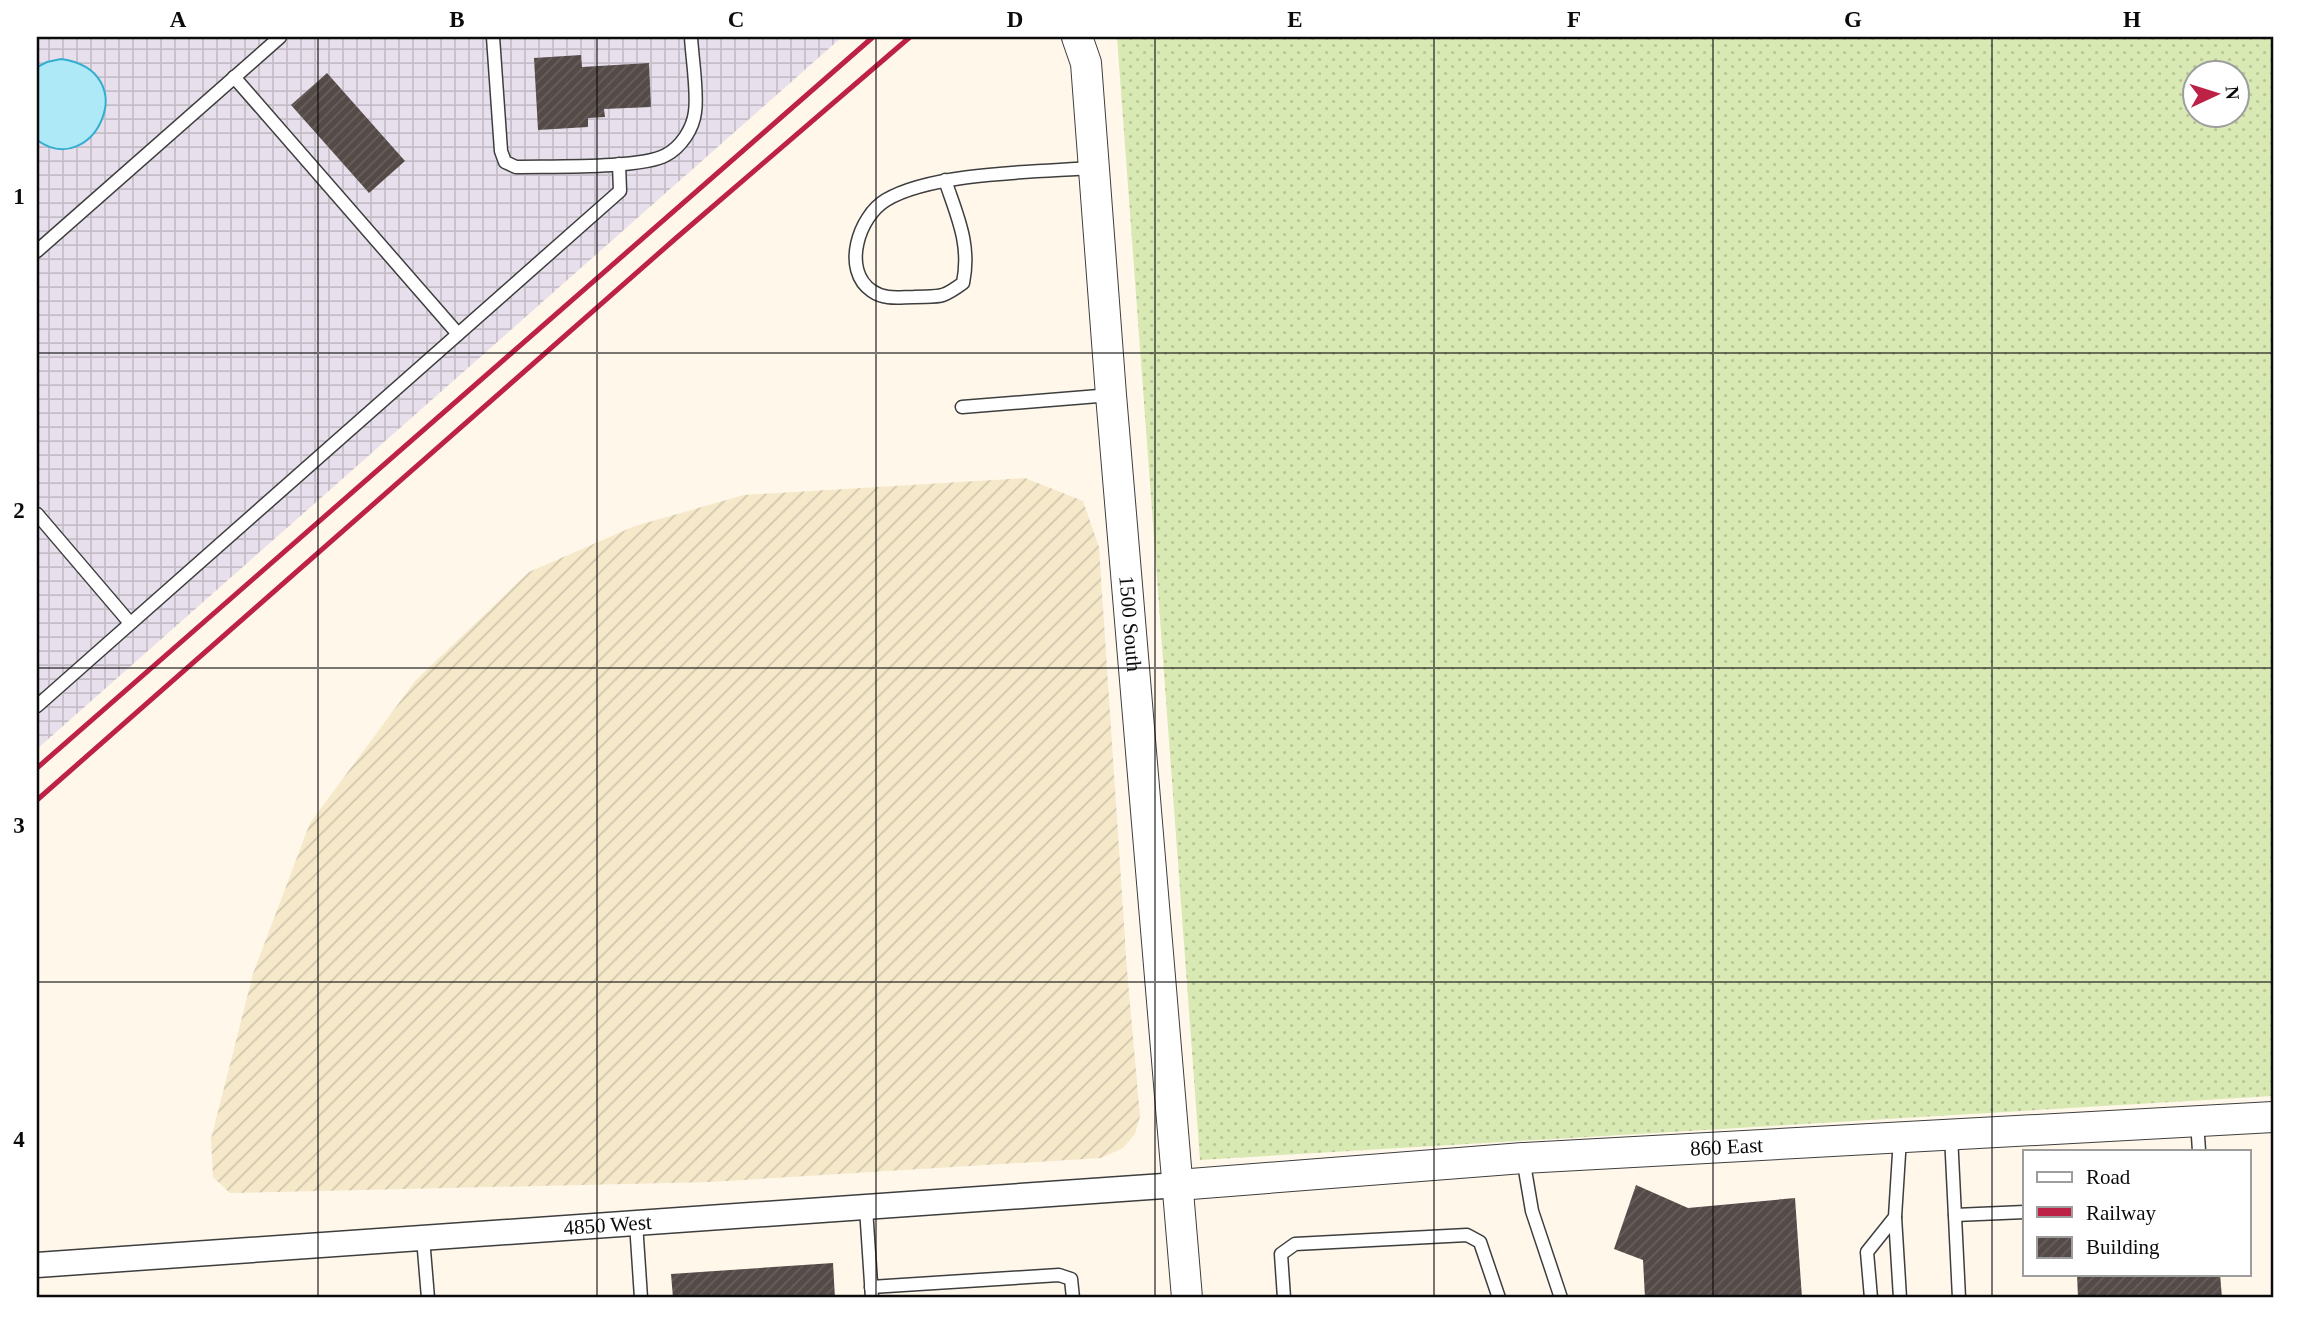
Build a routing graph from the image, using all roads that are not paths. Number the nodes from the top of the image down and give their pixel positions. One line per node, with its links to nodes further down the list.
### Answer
1 (280, 37): 5 (lane)
2 (493, 37): 6 (lane)
3 (691, 37): 6 (lane)
4 (1085, 45): 7 (street, 1500 South)
5 (234, 77): 9 (lane); 10 (lane)
6 (619, 164): 10 (lane)
7 (1093, 168): 8 (lane); 11 (street, 1500 South)
8 (945, 180): 8 (lane)
9 (37, 251)
10 (458, 334): 14 (lane)
11 (1111, 395): 12 (lane); 22 (street, 1500 South)
12 (962, 407)
13 (37, 514): 14 (lane)
14 (130, 623): 15 (lane)
15 (37, 706)
16 (2273, 1117): 17 (street, 860 East)
17 (2197, 1121): 18 (street, 860 East); 20 (lane)
18 (1951, 1135): 19 (street, 860 East); 25 (lane)
19 (1900, 1137): 21 (street, 860 East); 26 (lane)
20 (2199, 1150)
21 (1523, 1158): 22 (street, 860 East); 37 (lane)
22 (1178, 1185): 23 (street, 4850 West); 34 (street, 1500 South)
23 (866, 1208): 27 (street, 4850 West); 30 (lane)
24 (2023, 1212): 25 (lane)
25 (1955, 1215): 40 (lane)
26 (1895, 1217): 38 (lane); 39 (lane)
27 (636, 1223): 28 (street, 4850 West); 32 (lane)
28 (423, 1238): 29 (street, 4850 West); 31 (lane)
29 (37, 1265)
30 (871, 1292): 33 (lane)
31 (428, 1298)
32 (641, 1298)
33 (1073, 1298)
34 (1187, 1298)
35 (1284, 1298): 36 (lane)
36 (1499, 1298)
37 (1561, 1298)
38 (1871, 1298)
39 (1900, 1298)
40 (1959, 1298)

